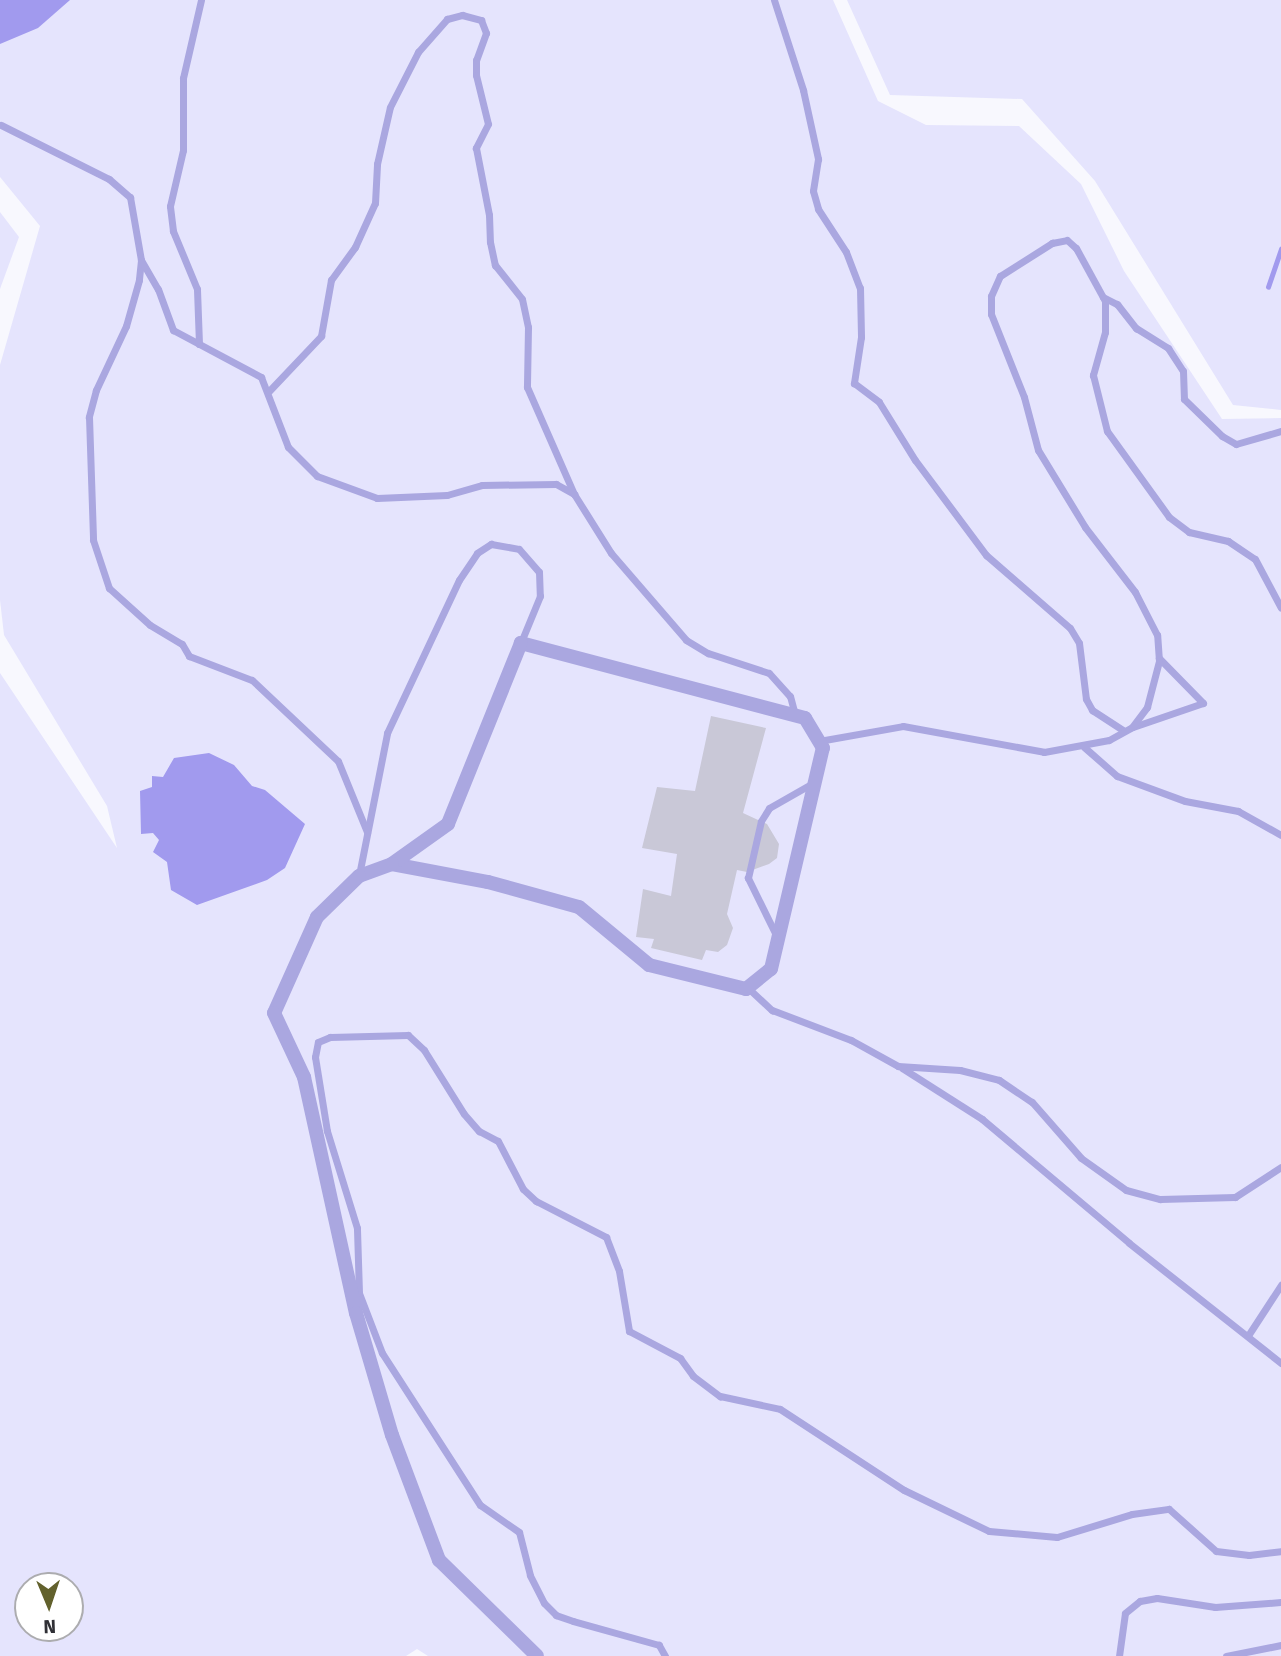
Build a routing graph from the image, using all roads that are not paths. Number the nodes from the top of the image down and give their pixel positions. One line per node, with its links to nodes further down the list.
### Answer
1 (201, 0): 6 (lane)
2 (774, 0): 15 (lane)
3 (1, 125): 4 (lane)
4 (141, 260): 6 (lane); 19 (lane)
5 (1103, 297): 8 (lane); 10 (lane); 12 (lane)
6 (200, 344): 7 (lane)
7 (269, 391): 9 (lane); 9 (lane)
8 (1281, 431)
9 (573, 494): 13 (lane)
10 (1281, 608)
11 (521, 643): 13 (street); 19 (lane); 21 (street)
12 (1159, 658): 14 (lane); 14 (lane)
13 (796, 715): 16 (street)
14 (1132, 727): 15 (lane)
15 (1124, 731): 17 (lane)
16 (819, 741): 17 (lane); 18 (street)
17 (1084, 747): 20 (lane)
18 (815, 782): 23 (street); 23 (lane)
19 (367, 832): 22 (lane)
20 (1281, 835)
21 (392, 864): 22 (street); 24 (street)
22 (359, 876): 33 (street)
23 (778, 939): 24 (street)
24 (748, 987): 25 (lane)
25 (898, 1066): 26 (lane); 28 (lane)
26 (1281, 1167)
27 (1281, 1285): 28 (lane)
28 (1249, 1334): 29 (lane)
29 (1281, 1363)
30 (1281, 1550): 34 (lane)
31 (1281, 1602): 35 (lane)
32 (1281, 1645): 36 (lane)
33 (537, 1656)
34 (665, 1656)
35 (1119, 1656)
36 (1226, 1656)

